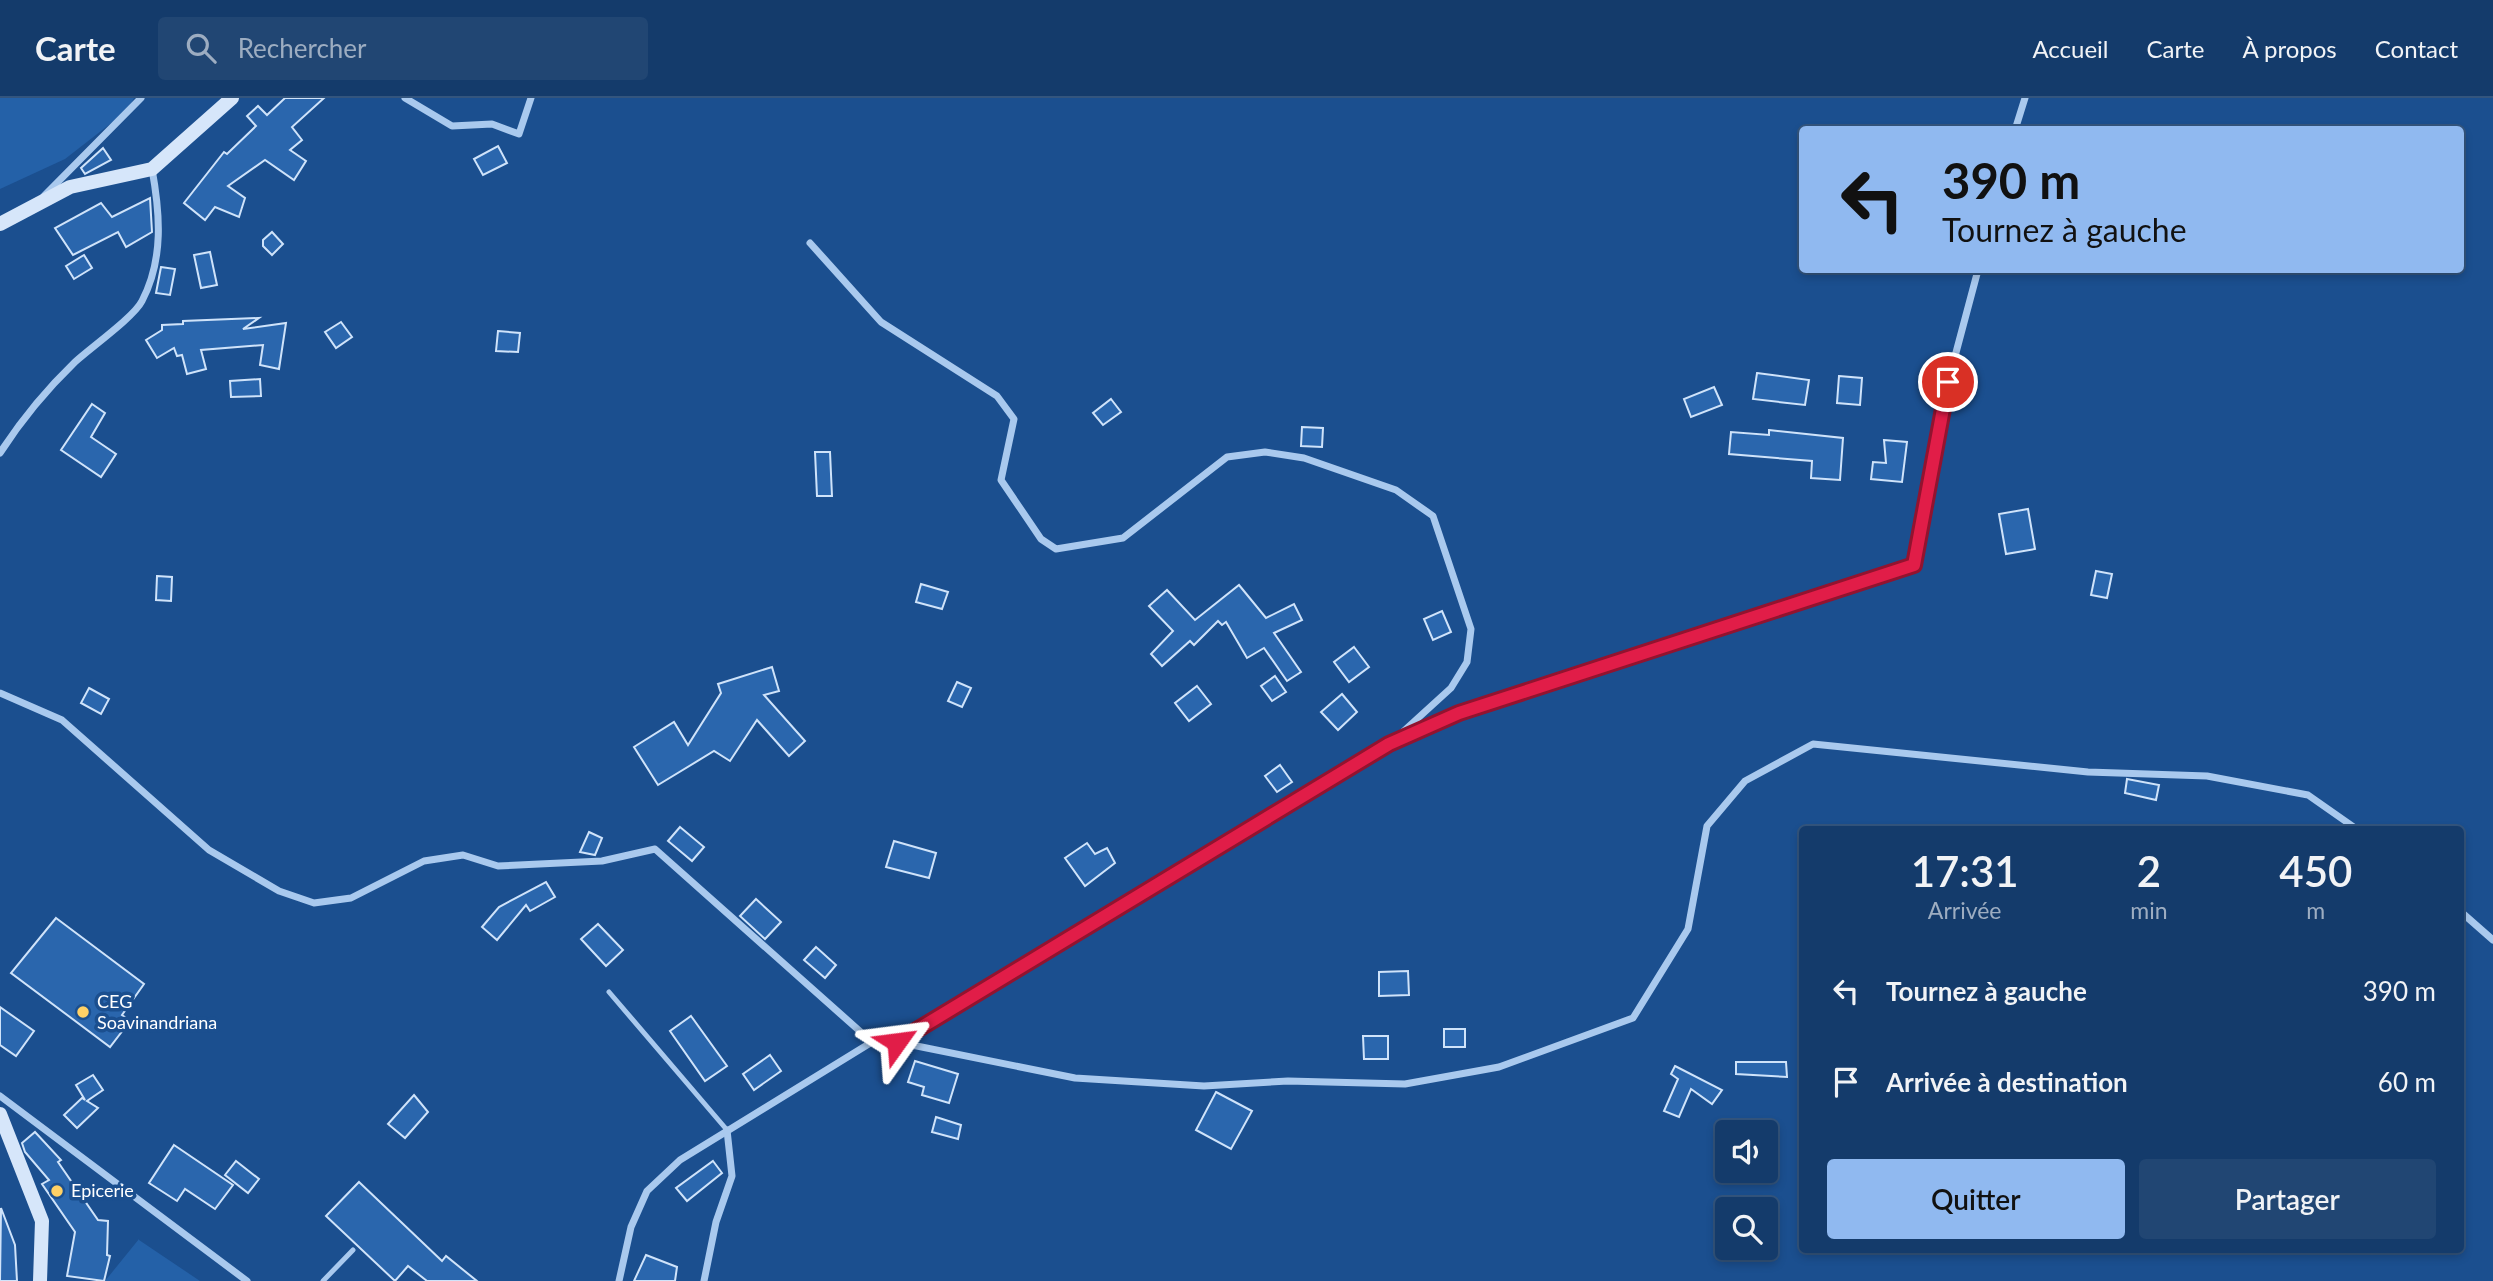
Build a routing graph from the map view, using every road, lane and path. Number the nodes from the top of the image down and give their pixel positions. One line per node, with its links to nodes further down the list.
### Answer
1 (141, 98): 8 (street)
2 (232, 98): 7 (street)
3 (405, 98): 4 (street)
4 (531, 98)
5 (2025, 98): 6 (street)
6 (2016, 126)
7 (152, 169): 8 (street); 12 (street)
8 (34, 206): 9 (street)
9 (0, 224)
10 (810, 243): 14 (street)
11 (1977, 273): 14 (street)
12 (0, 453)
13 (0, 693): 19 (street)
14 (1389, 744): 20 (street)
15 (2352, 826): 20 (street)
16 (2464, 915): 17 (street)
17 (2493, 940)
18 (609, 992): 23 (lane)
19 (872, 1042): 20 (street); 23 (street)
20 (897, 1042)
21 (0, 1096): 26 (street)
22 (0, 1114): 25 (street)
23 (727, 1130): 28 (street); 29 (street)
24 (353, 1250): 27 (lane)
25 (40, 1281)
26 (247, 1281)
27 (323, 1281)
28 (619, 1281)
29 (704, 1281)

